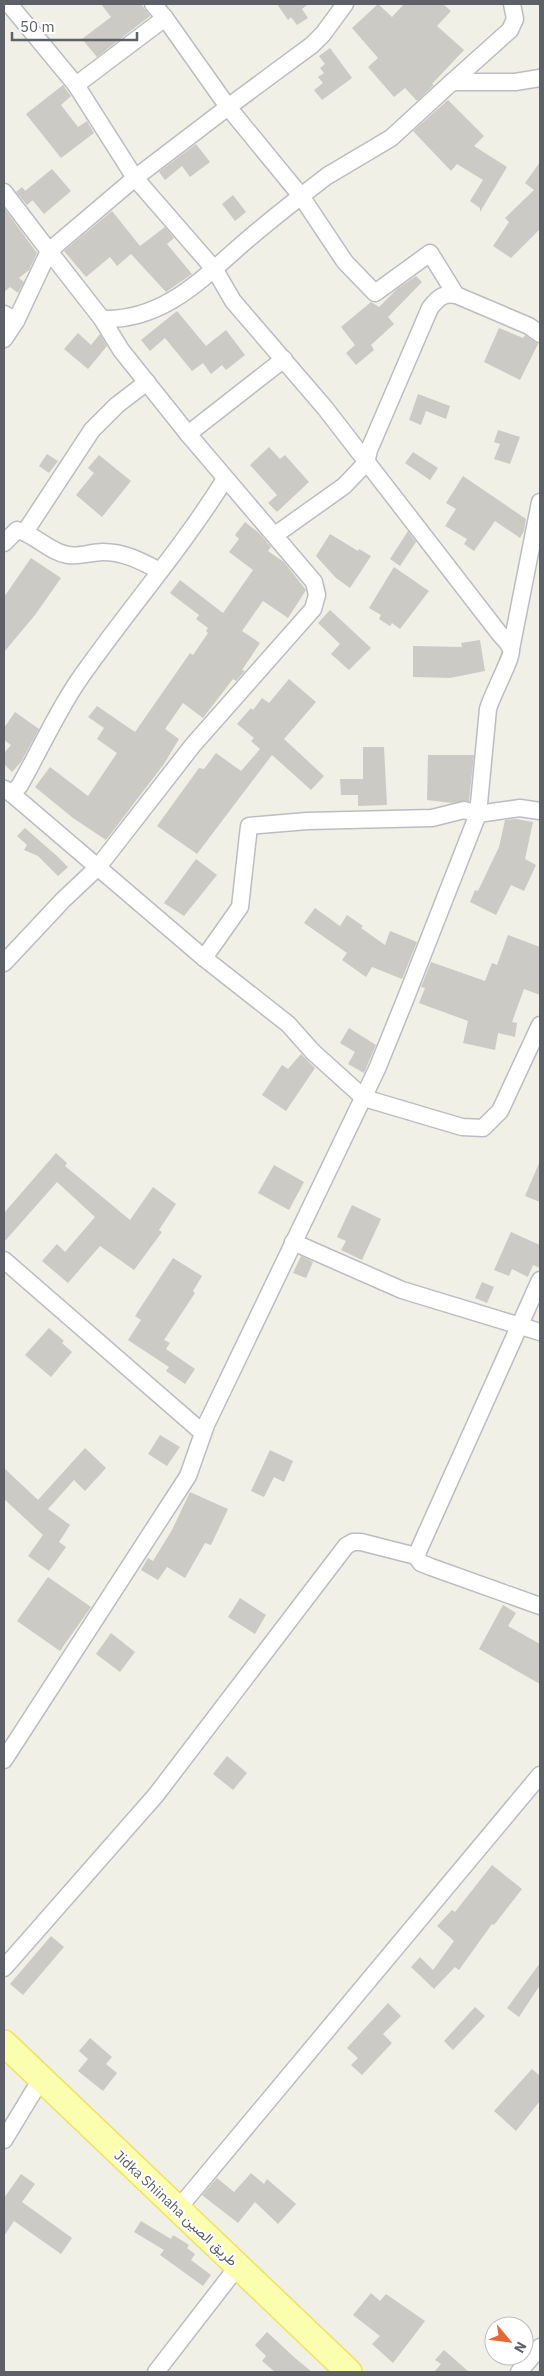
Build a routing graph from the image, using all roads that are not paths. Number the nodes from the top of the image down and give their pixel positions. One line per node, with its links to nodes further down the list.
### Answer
1 (9, 4): 8 (street)
2 (152, 4): 5 (street)
3 (345, 4): 9 (street)
4 (512, 4): 7 (street)
5 (165, 18): 8 (street); 9 (street)
6 (540, 78): 7 (street)
7 (452, 82): 12 (street)
8 (76, 85): 10 (street)
9 (228, 107): 10 (street); 12 (street)
10 (135, 178): 13 (street); 14 (street)
11 (4, 192): 13 (street)
12 (301, 196): 14 (street); 15 (street)
13 (49, 251): 16 (street); 17 (street)
14 (215, 270): 17 (street); 20 (street)
15 (456, 295): 18 (street); 23 (street)
16 (10, 317): 19 (street)
17 (102, 319): 21 (street)
18 (540, 334)
19 (4, 338)
20 (284, 359): 22 (street); 23 (street)
21 (147, 382): 22 (street); 27 (street)
22 (188, 434): 24 (street)
23 (366, 463): 28 (street); 31 (street)
24 (225, 479): 28 (street); 30 (street)
25 (540, 502): 26 (street)
26 (537, 528): 31 (street)
27 (25, 532): 29 (street); 30 (street)
28 (275, 534): 35 (street)
29 (4, 543)
30 (160, 570): 32 (street)
31 (511, 649): 34 (street)
32 (8, 791): 35 (street)
33 (540, 810): 34 (street)
34 (478, 814): 36 (street); 39 (street)
35 (98, 867): 36 (street); 37 (street)
36 (204, 958): 39 (street)
37 (4, 963)
38 (540, 1025): 39 (street)
39 (364, 1098): 40 (street)
40 (293, 1242): 43 (street); 45 (street)
41 (4, 1260): 45 (street)
42 (540, 1280): 43 (street)
43 (519, 1327): 44 (street); 46 (street)
44 (540, 1332)
45 (203, 1433): 48 (street)
46 (416, 1556): 47 (street); 50 (street)
47 (540, 1606)
48 (4, 1760)
49 (540, 1775): 54 (street)
50 (4, 1968)
51 (4, 2044): 52 (main road, Jidka Shiinaha طريق الصين)
52 (41, 2079): 53 (street); 54 (main road, Jidka Shiinaha طريق الصين)
53 (4, 2140)
54 (177, 2210): 55 (main road, Jidka Shiinaha طريق الصين)
55 (238, 2266): 57 (street); 58 (main road, Jidka Shiinaha طريق الصين)
56 (540, 2347): 59 (street)
57 (156, 2372)
58 (349, 2372)
59 (519, 2372)

